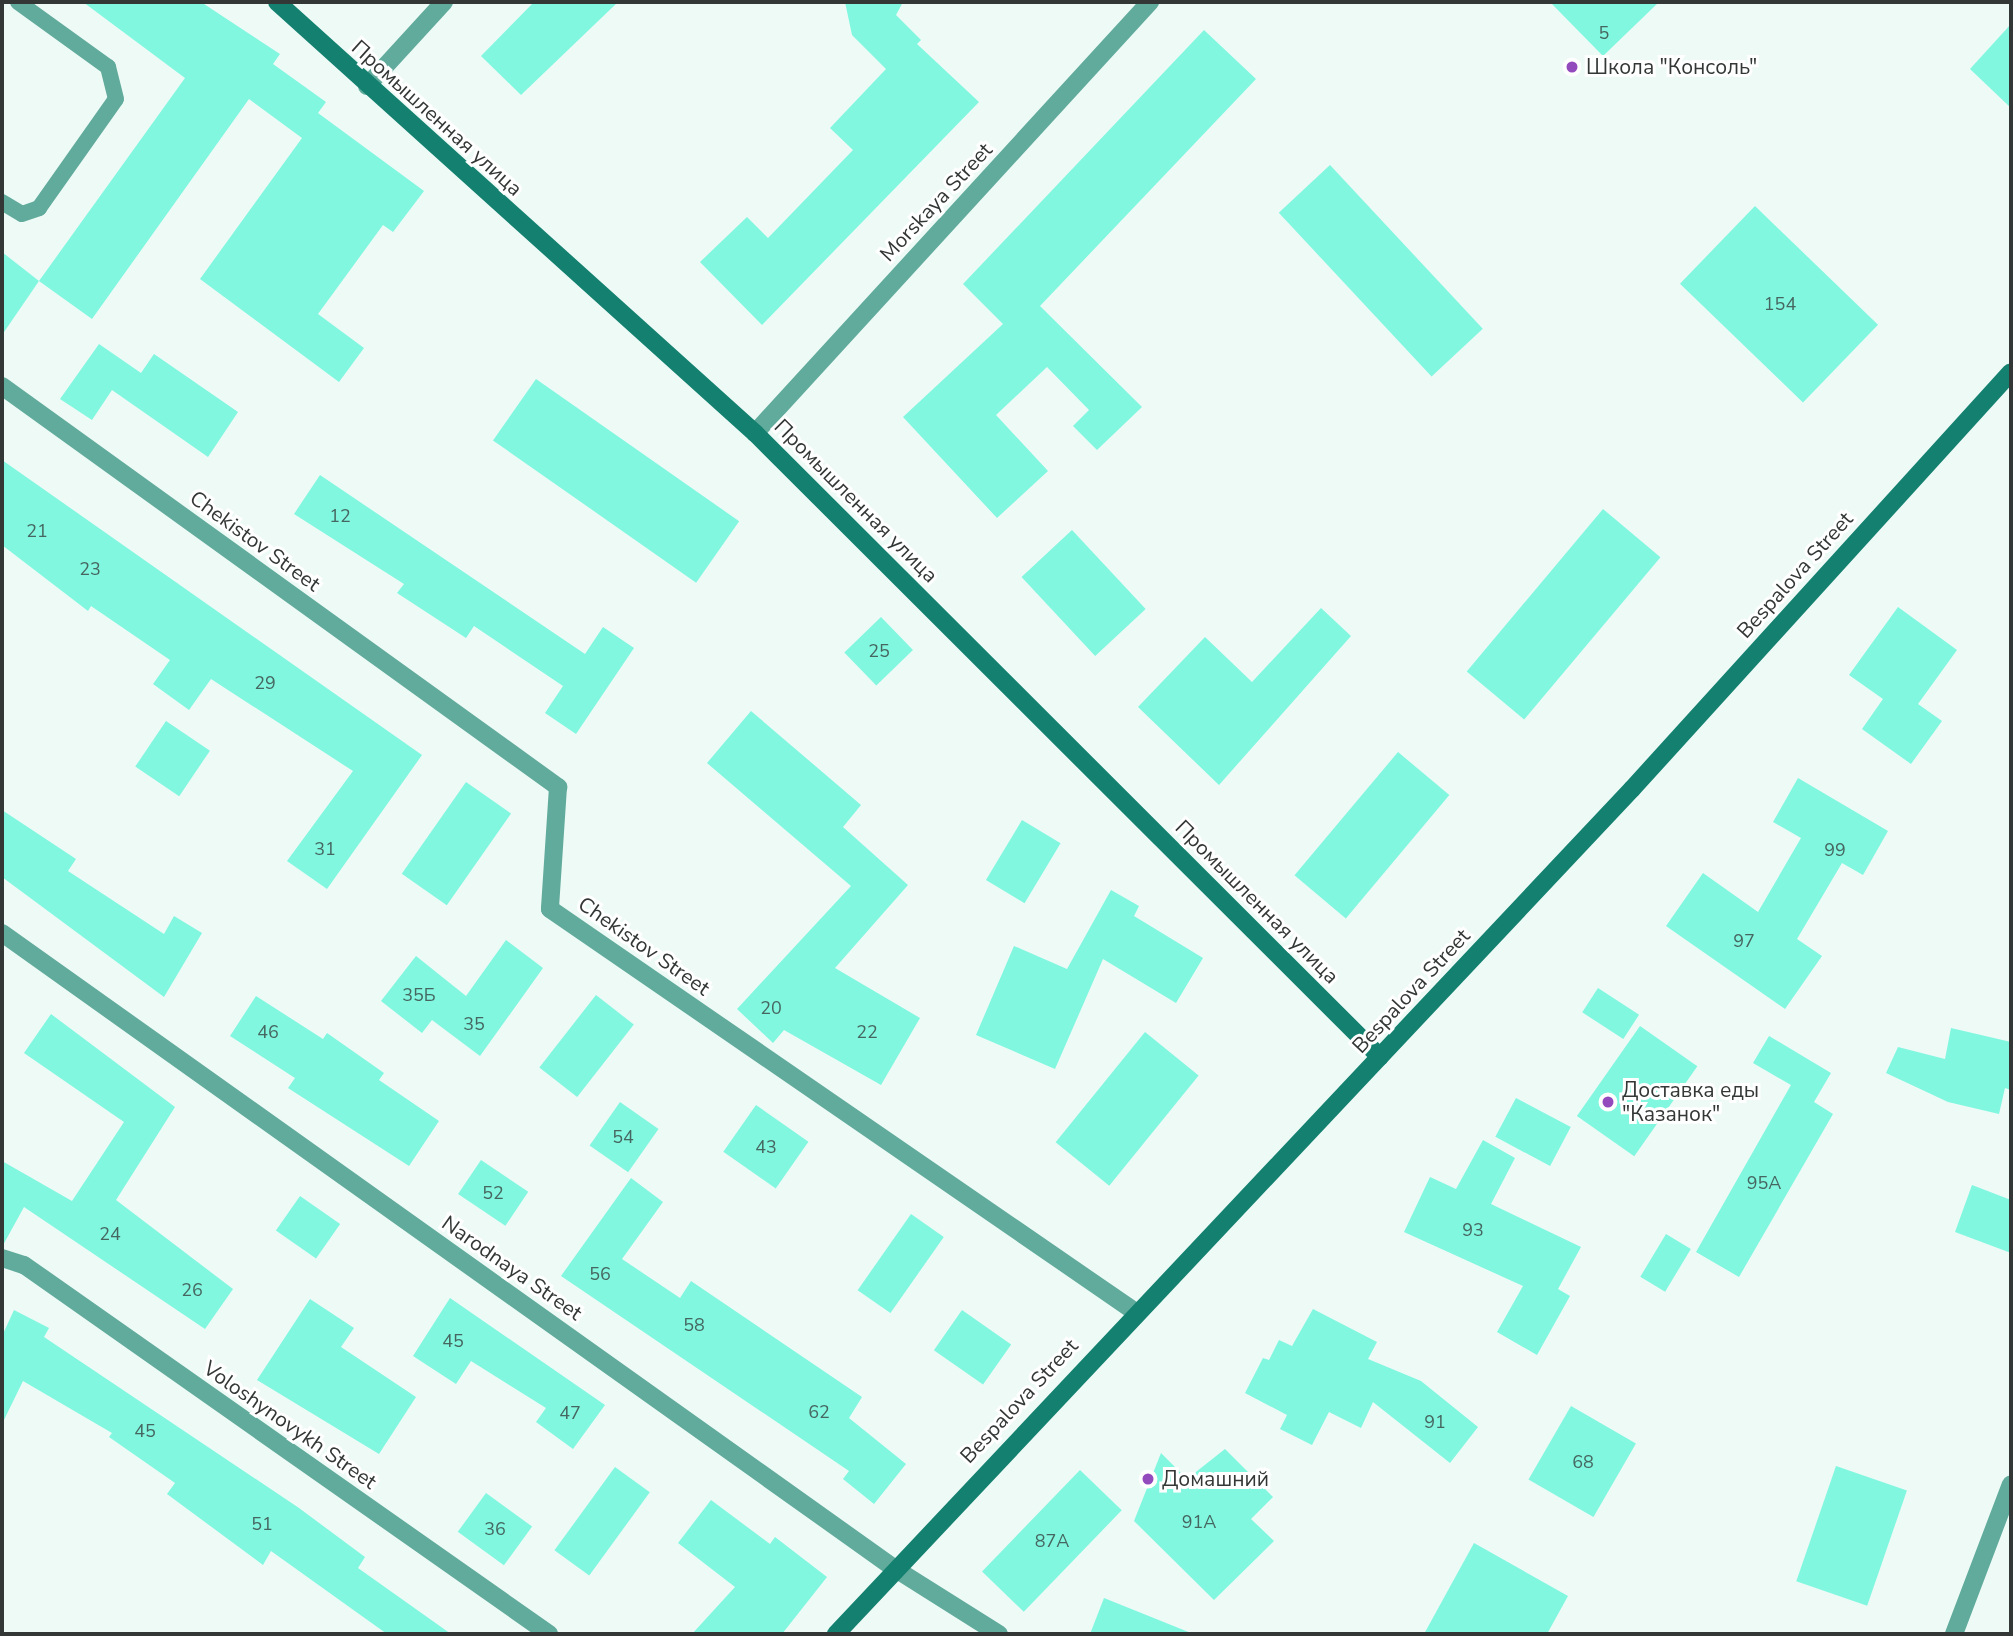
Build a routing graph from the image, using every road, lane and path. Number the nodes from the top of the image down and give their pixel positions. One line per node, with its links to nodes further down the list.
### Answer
1 (18, 2): 6 (lane)
2 (277, 2): 5 (main road, Промышленная улица)
3 (444, 2): 5 (street)
4 (1150, 2): 9 (street, Morskaya Street)
5 (367, 86): 9 (main road, Промышленная улица)
6 (2, 202)
7 (2011, 372): 11 (main road, Bespalova Street)
8 (2, 386): 13 (street, Chekistov Street)
9 (755, 433): 11 (main road, Промышленная улица)
10 (2, 933): 15 (street, Narodnaya Street)
11 (1380, 1058): 13 (main road, Bespalova Street)
12 (2, 1258): 16 (street, Voloshynovykh Street)
13 (1134, 1311): 15 (main road, Bespalova Street)
14 (2011, 1484): 19 (street)
15 (894, 1568): 17 (main road, Bespalova Street); 18 (street, Narodnaya Street)
16 (548, 1634)
17 (836, 1634)
18 (999, 1634)
19 (1954, 1634)

